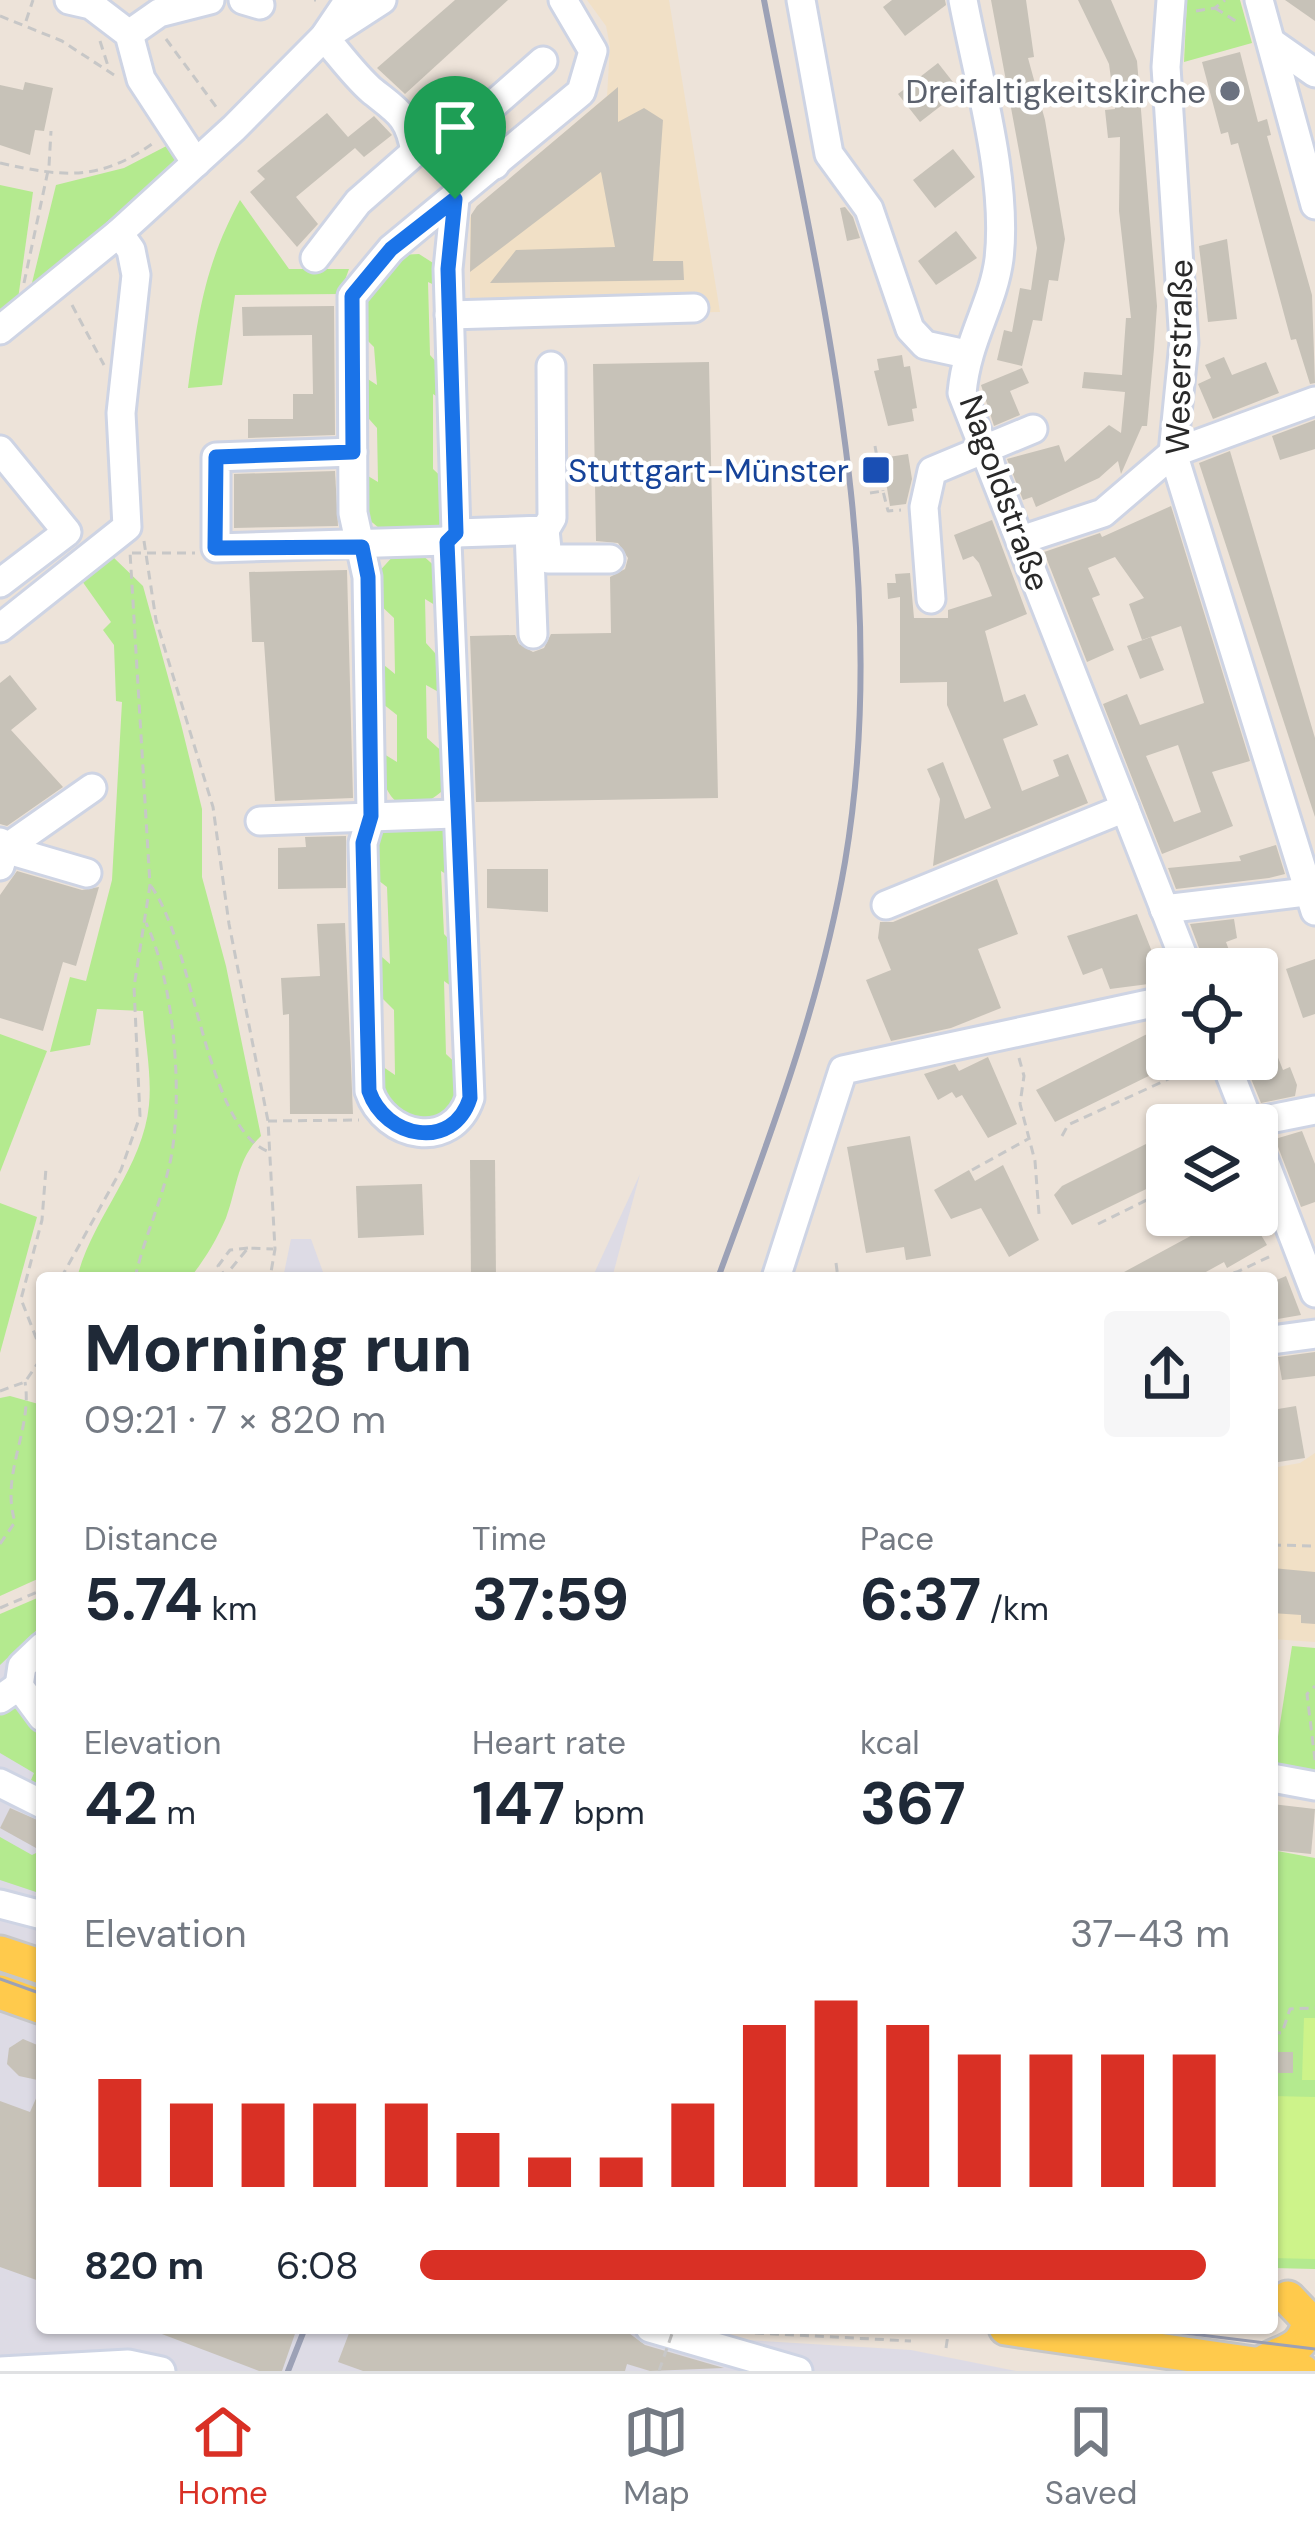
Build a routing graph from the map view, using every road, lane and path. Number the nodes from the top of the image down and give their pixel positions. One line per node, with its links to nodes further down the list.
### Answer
1 (33, 0): 14 (path)
2 (69, 0): 15 (street)
3 (210, 0): 12 (street)
4 (349, 0): 16 (street)
5 (382, 0): 16 (street)
6 (563, 0): 26 (street)
7 (801, 0): 39 (street)
8 (963, 0): 39 (street, Nagoldstraße)
9 (1225, 0): 11 (path)
10 (1259, 0): 17 (street)
11 (1170, 7): 48 (street, Weserstraße)
12 (159, 13): 15 (street); 21 (path)
13 (0, 16): 14 (path)
14 (26, 22): 20 (path)
15 (129, 34): 25 (street)
16 (324, 37): 21 (street); 32 (street)
17 (1271, 42): 19 (street); 29 (street)
18 (543, 61): 26 (street)
19 (1315, 73)
20 (122, 86)
21 (234, 128): 25 (street)
22 (51, 131): 27 (path)
23 (163, 145): 27 (path)
24 (0, 163): 27 (path)
25 (196, 164): 30 (street)
26 (495, 165): 28 (street)
27 (46, 176): 35 (path)
28 (455, 199): 31 (street); 33 (street)
29 (1315, 205)
30 (119, 233): 34 (street); 41 (street)
31 (391, 249): 33 (street); 47 (street)
32 (315, 258)
33 (448, 269): 37 (street)
34 (56, 284): 35 (street); 41 (path)
35 (29, 306): 38 (street)
36 (694, 308): 37 (street)
37 (449, 315): 53 (street)
38 (0, 330)
39 (966, 354): 45 (street, Nagoldstraße)
40 (551, 366): 52 (street)
41 (123, 378): 54 (street)
42 (1315, 400): 48 (street)
43 (1033, 429): 45 (street)
44 (875, 446): 49 (path)
45 (985, 449): 55 (street, Nagoldstraße); 62 (street)
46 (0, 450): 61 (street)
47 (353, 452): 56 (street); 56 (street)
48 (1173, 453): 55 (street); 73 (street, Weserstraße)
49 (883, 491): 50 (path); 51 (path)
50 (870, 493)
51 (888, 511)
52 (537, 530): 53 (street); 59 (street); 64 (street)
53 (451, 537): 56 (street); 67 (street)
54 (129, 540): 57 (path); 57 (path); 63 (street)
55 (1021, 540): 66 (street, Nagoldstraße)
56 (362, 547): 68 (street)
57 (146, 554): 58 (path); 84 (path)
58 (189, 554)
59 (610, 559)
60 (130, 574): 72 (path)
61 (0, 583)
62 (931, 599)
63 (0, 628)
64 (533, 634)
65 (92, 788): 70 (street)
66 (1125, 808): 74 (street); 75 (street, Nagoldstraße)
67 (454, 814): 68 (street); 83 (street)
68 (371, 816): 69 (street); 83 (street)
69 (260, 821)
70 (2, 852): 71 (street)
71 (87, 873)
72 (149, 885): 76 (path); 87 (path)
73 (1313, 898): 75 (street)
74 (886, 905)
75 (1164, 909): 77 (street, Nagoldstraße)
76 (145, 920): 98 (path); 101 (path)
77 (1180, 948)
78 (1146, 1005): 79 (street)
79 (1012, 1034): 86 (path); 105 (street)
80 (1166, 1080): 85 (path)
81 (1315, 1110): 82 (street)
82 (1278, 1118)
83 (385, 1120): 84 (path)
84 (268, 1121): 87 (path)
85 (1062, 1136)
86 (1030, 1138): 89 (path); 92 (path)
87 (271, 1152): 96 (path)
88 (46, 1168): 110 (path)
89 (972, 1170)
90 (1278, 1196): 94 (street)
91 (1146, 1200): 93 (path)
92 (1040, 1214)
93 (1099, 1224)
94 (1296, 1243): 107 (path); 108 (street)
95 (248, 1248): 96 (path); 102 (path); 103 (path)
96 (275, 1249): 104 (path)
97 (836, 1263): 106 (path)
98 (65, 1268): 99 (path); 100 (path)
99 (63, 1272)
100 (67, 1272)
101 (136, 1272)
102 (222, 1272)
103 (228, 1272)
104 (271, 1272)
105 (778, 1272)
106 (837, 1272)
107 (1237, 1272)
108 (1315, 1293)
109 (1315, 1334): 111 (street)
110 (36, 1339)
111 (1278, 1339)
112 (36, 1365): 113 (path)
113 (25, 1382): 114 (path); 115 (path)
114 (0, 1391)
115 (12, 1432)
116 (1, 1498): 117 (path)
117 (0, 1544)
118 (1278, 1545): 119 (path)
119 (1315, 1546)
120 (36, 1593): 121 (path)
121 (0, 1608)
122 (36, 1653): 124 (street)
123 (1315, 1686): 126 (path)
124 (9, 1692): 125 (street)
125 (36, 1713)
126 (1315, 1760)
127 (1278, 1779): 129 (street)
128 (0, 1783): 130 (street)
129 (1315, 1786)
130 (36, 1801)
131 (0, 1904): 132 (street)
132 (36, 1913)
133 (0, 1953): 134 (main road)
134 (36, 1965)
135 (0, 1992): 136 (main road)
136 (36, 2005)
137 (1315, 2008): 138 (path)
138 (1278, 2033)
139 (1301, 2299): 147 (main road)
140 (668, 2334): 150 (path, bridge)
141 (682, 2334): 151 (street)
142 (770, 2334): 145 (path)
143 (948, 2334): 146 (path)
144 (1044, 2334): 147 (main road)
145 (911, 2342)
146 (946, 2348)
147 (1260, 2368): 152 (main road)
148 (0, 2371): 149 (street)
149 (161, 2371)
150 (659, 2371)
151 (798, 2371)
152 (1302, 2371)

